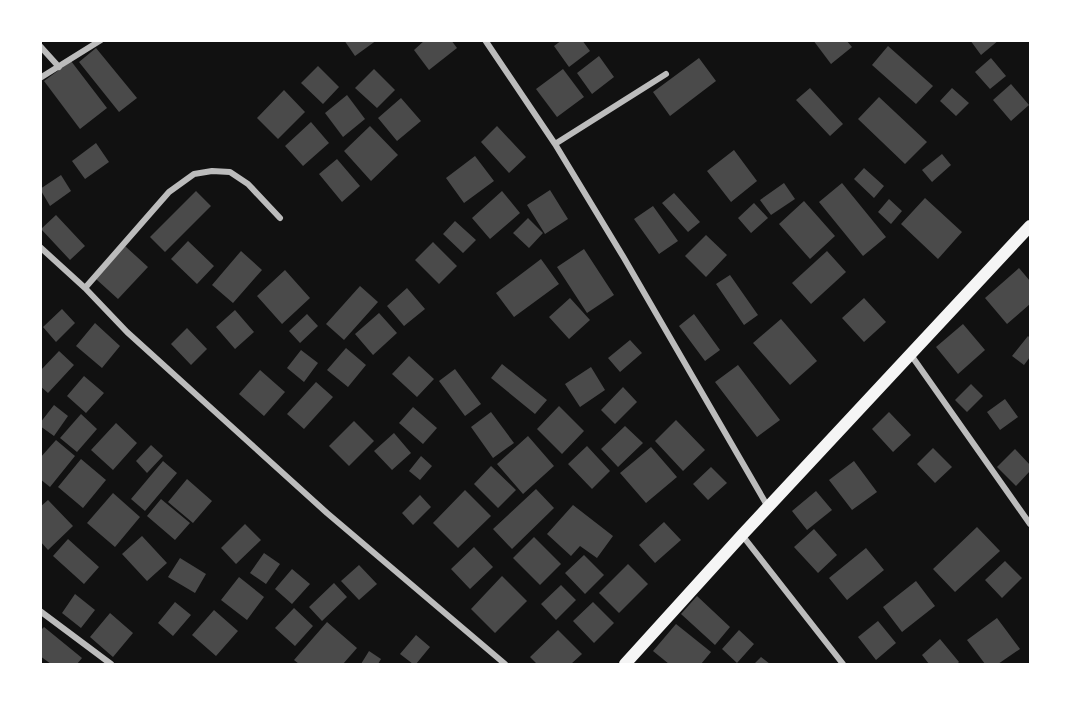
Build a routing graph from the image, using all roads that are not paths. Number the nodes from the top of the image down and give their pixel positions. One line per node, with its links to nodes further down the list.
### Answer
1 (101, 40): 4 (street)
2 (485, 40): 7 (street)
3 (40, 46): 4 (street)
4 (59, 67): 6 (street)
5 (666, 74): 7 (street)
6 (40, 78)
7 (555, 144): 13 (street)
8 (280, 218): 11 (street)
9 (1030, 226): 12 (main road)
10 (40, 247): 11 (street)
11 (85, 288): 18 (street)
12 (911, 355): 13 (main road); 14 (street)
13 (768, 507): 15 (main road)
14 (1030, 524)
15 (742, 535): 19 (main road); 20 (street)
16 (40, 611): 17 (street)
17 (111, 664)
18 (505, 664)
19 (625, 664)
20 (843, 664)

